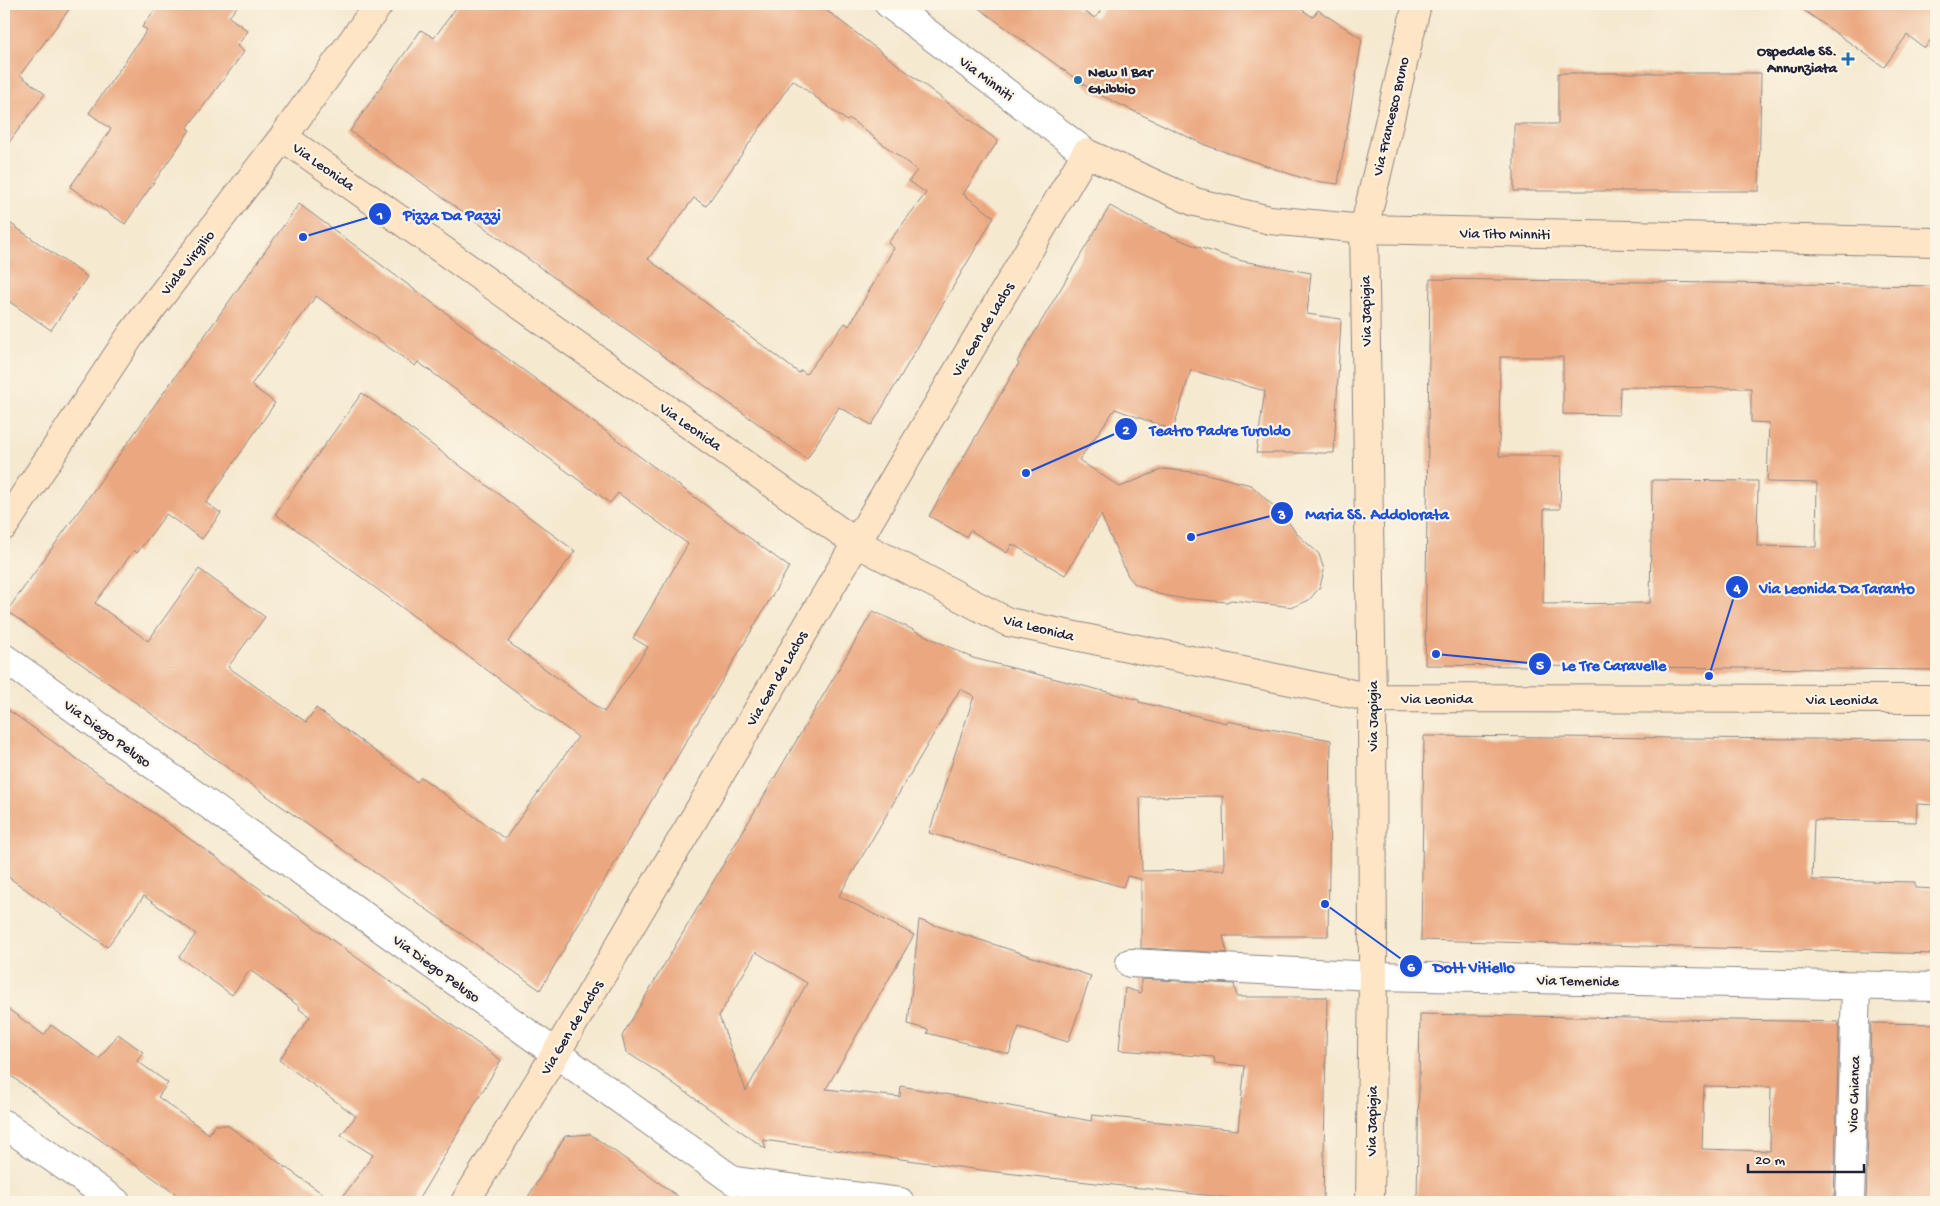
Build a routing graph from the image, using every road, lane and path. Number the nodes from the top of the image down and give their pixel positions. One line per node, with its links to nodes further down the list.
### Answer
1 (380, 4): 4 (street, Viale Virgilio)
2 (889, 4): 5 (street, Via Minniti)
3 (1417, 4): 6 (street, Via Francesco Bruno)
4 (283, 137): 8 (street, Viale Virgilio); 9 (street, Via Leonida)
5 (1086, 153): 6 (street, Via Tito Minniti); 9 (street, Via Gen de Laclos)
6 (1364, 229): 7 (street, Via Tito Minniti); 11 (street, Via Japigia)
7 (1936, 242)
8 (4, 526)
9 (856, 542): 11 (street, Via Leonida); 17 (street, Via Gen de Laclos)
10 (4, 658): 17 (street, Via Diego Peluso)
11 (1372, 698): 12 (street, Via Leonida); 14 (street, Via Japigia)
12 (1936, 700)
13 (1130, 963): 14 (street, Via Temenide)
14 (1373, 976): 15 (street, Via Temenide); 22 (street, Via Japigia)
15 (1856, 986): 16 (street, Via Temenide); 23 (street, Vico Chianca)
16 (1936, 987)
17 (556, 1053): 20 (street, Via Gen de Laclos); 21 (street, Via Diego Peluso)
18 (4, 1124): 19 (street)
19 (116, 1202)
20 (466, 1202)
21 (900, 1202)
22 (1370, 1202)
23 (1850, 1202)

